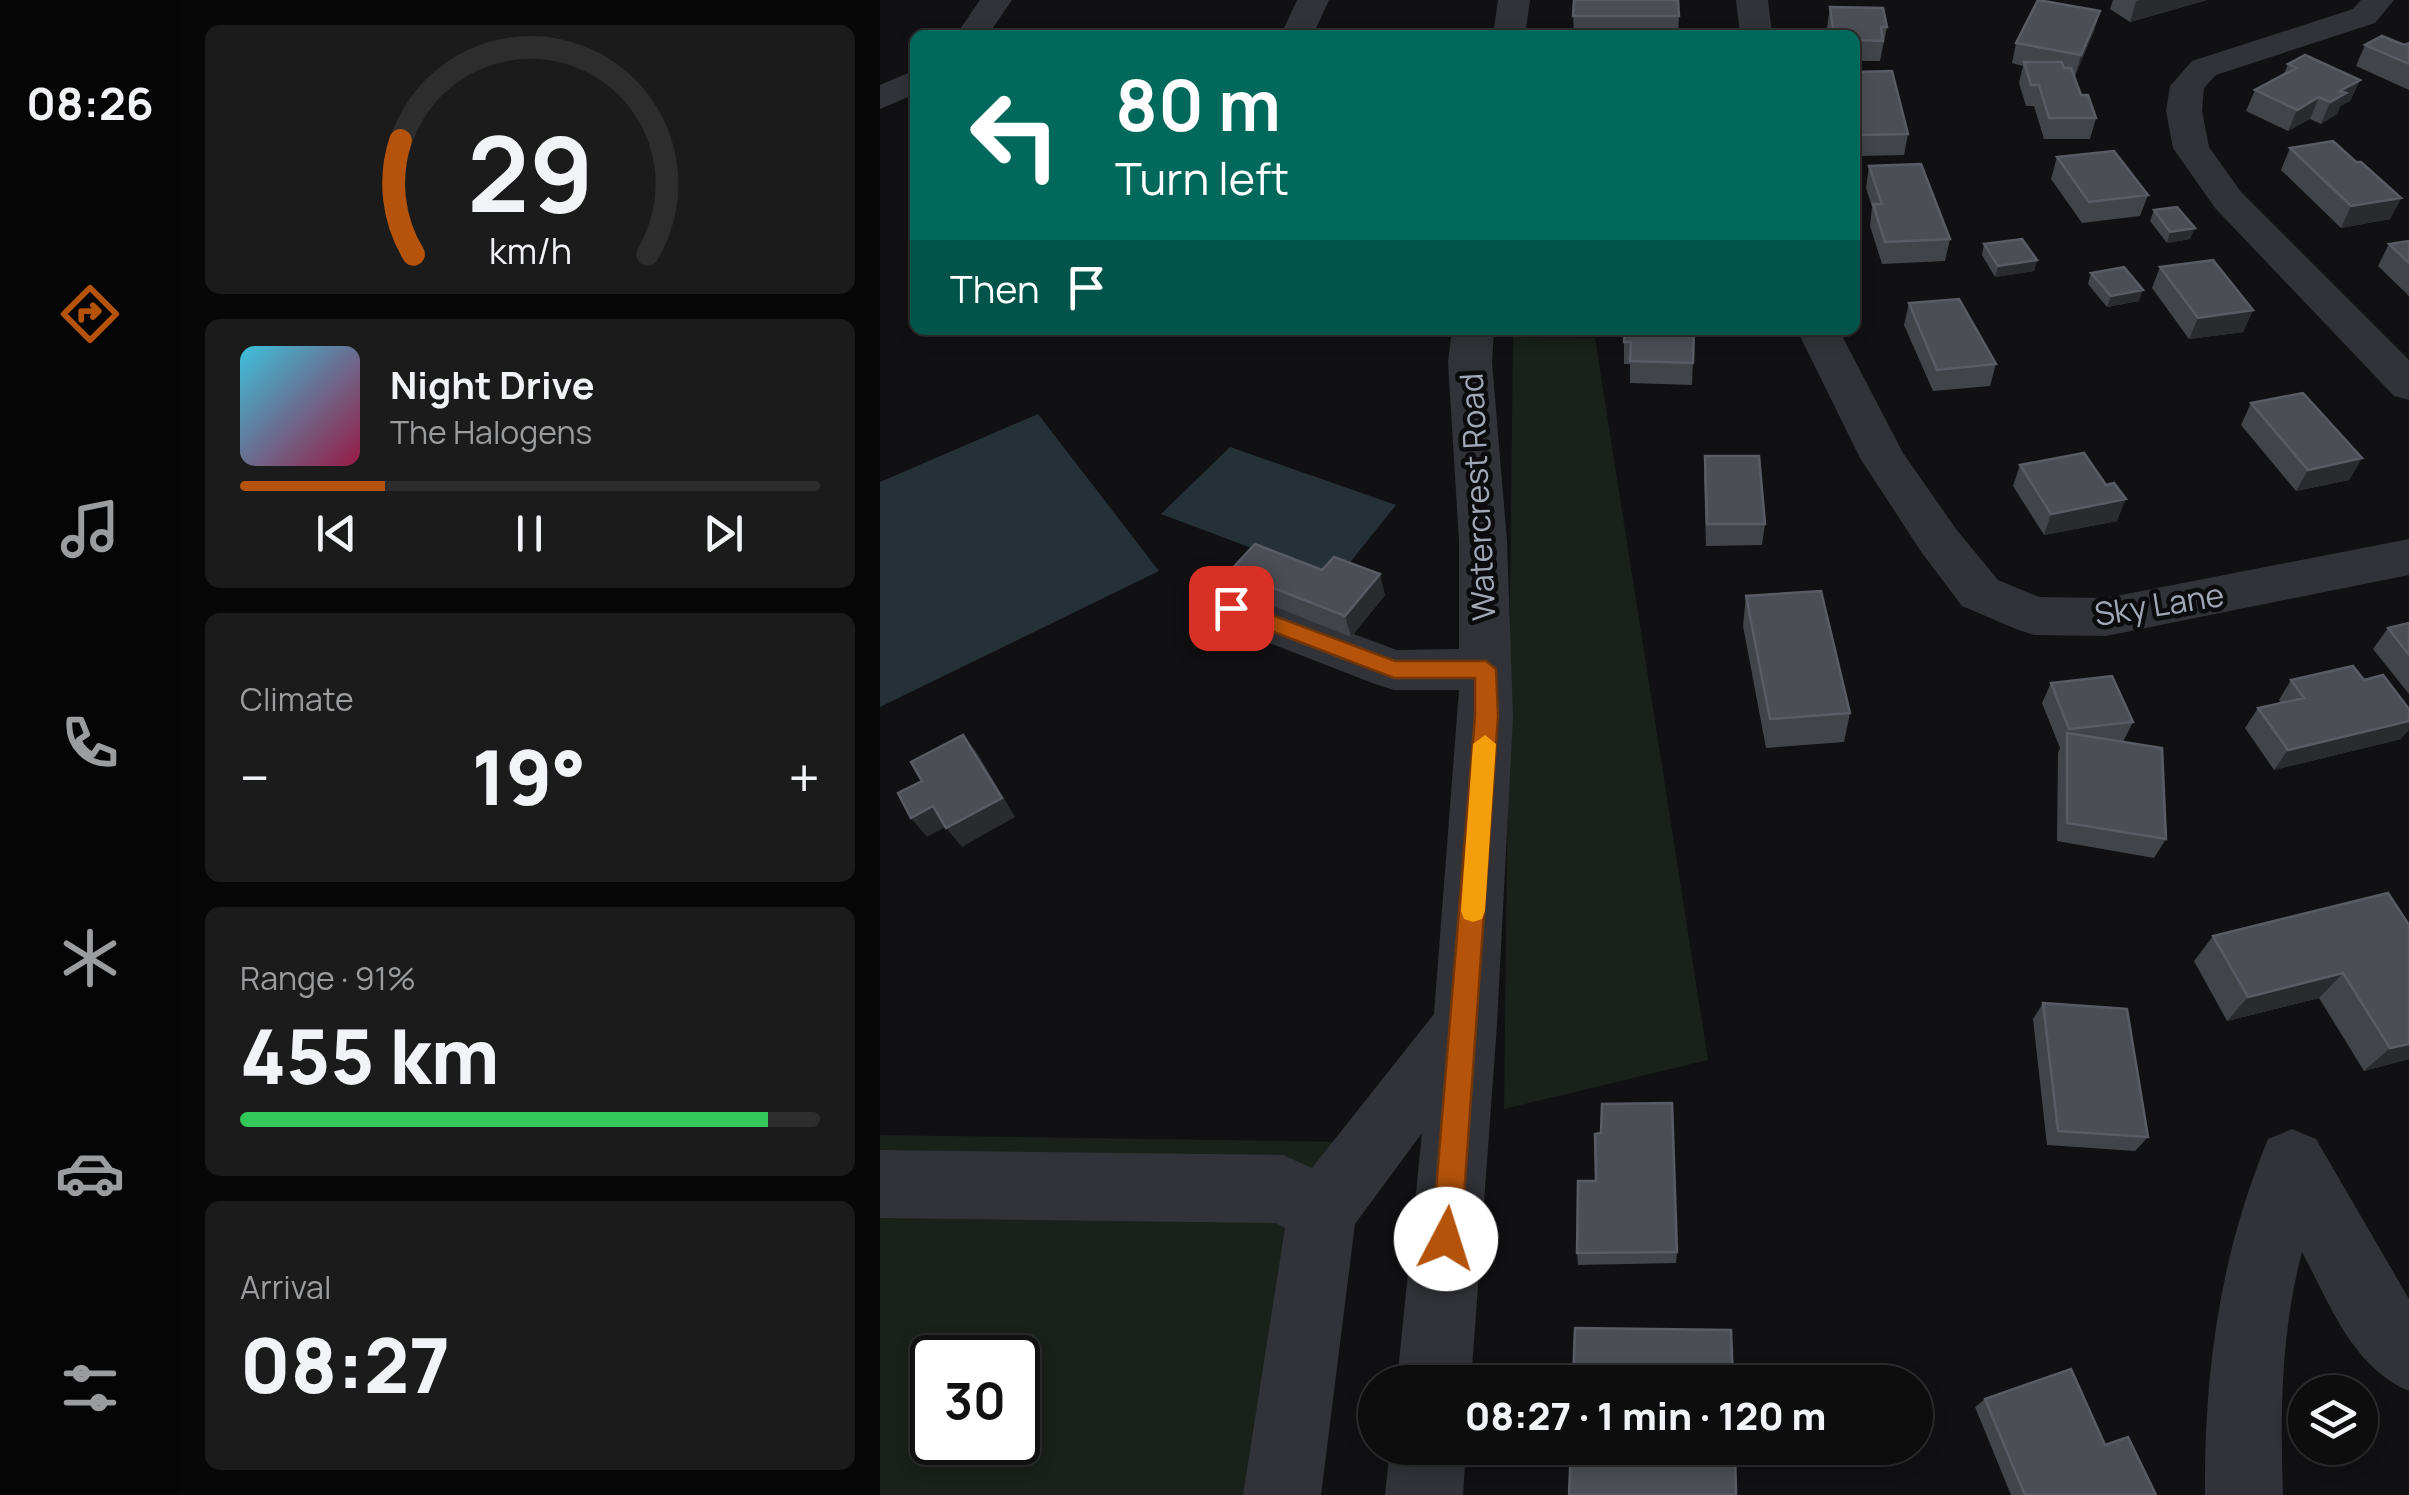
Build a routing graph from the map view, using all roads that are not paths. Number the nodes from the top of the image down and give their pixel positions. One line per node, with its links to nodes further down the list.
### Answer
1 (996, 0): 6 (street)
2 (1313, 0): 7 (street)
3 (1514, 0): 8 (street)
4 (1752, 0): 9 (street)
5 (2378, 0): 14 (street)
6 (975, 30)
7 (1299, 30)
8 (1510, 30)
9 (1755, 30)
10 (910, 61): 11 (street)
11 (880, 99)
12 (1473, 335): 17 (street, Watercrest Road)
13 (1821, 335): 15 (street, Sky Lane)
14 (2409, 386)
15 (2409, 557)
16 (1231, 608): 17 (street)
17 (1486, 669): 18 (street, Watercrest Road)
18 (1466, 1024): 20 (street); 22 (street, Watercrest Road)
19 (880, 1184): 20 (street)
20 (1322, 1211): 24 (street)
21 (2409, 1354): 26 (street)
22 (1436, 1365)
23 (1427, 1465): 25 (street)
24 (1282, 1495)
25 (1424, 1495)
26 (2244, 1495)

